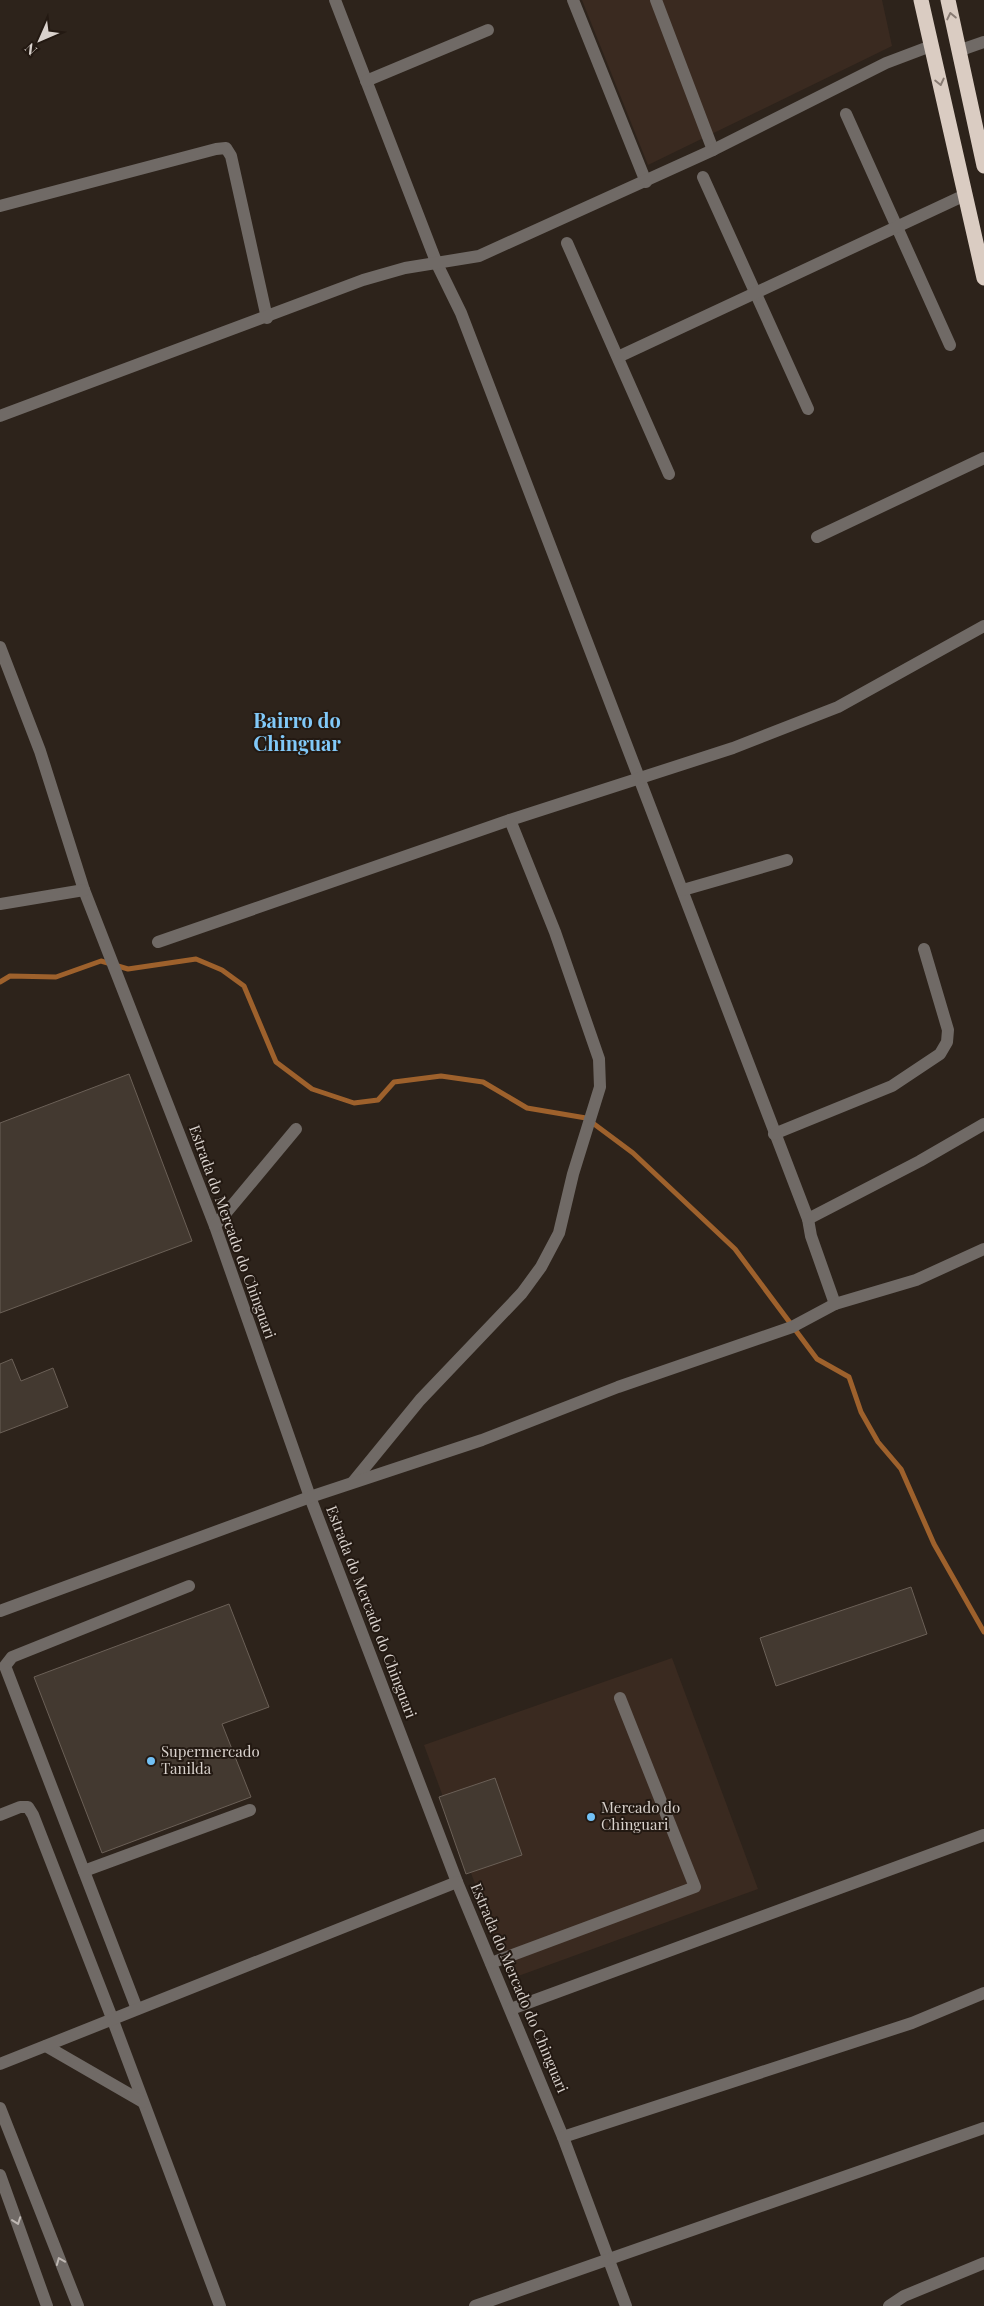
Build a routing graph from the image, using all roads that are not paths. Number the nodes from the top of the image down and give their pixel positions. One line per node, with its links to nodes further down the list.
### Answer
1 (335, 0): 10 (street)
2 (573, 0): 15 (street)
3 (656, 0): 12 (street)
4 (921, 0): 8 (highway)
5 (948, 0): 9 (highway, one-way to 5)
6 (488, 30): 10 (street)
7 (984, 42): 9 (street)
8 (932, 46): 12 (street); 16 (highway, one-way to 16)
9 (958, 51): 13 (highway)
10 (366, 82): 20 (street)
11 (846, 114): 18 (street)
12 (713, 150): 15 (street)
13 (984, 166)
14 (703, 178): 22 (street)
15 (646, 182): 20 (street)
16 (965, 195): 18 (street); 21 (highway)
17 (0, 206): 23 (street)
18 (896, 228): 22 (street); 24 (street)
19 (566, 243): 25 (street)
20 (436, 264): 23 (street); 33 (street)
21 (984, 278)
22 (755, 293): 25 (street); 26 (street)
23 (267, 318): 27 (street)
24 (950, 345)
25 (618, 357): 29 (street)
26 (808, 409)
27 (0, 416)
28 (984, 458): 30 (street)
29 (669, 474)
30 (817, 537)
31 (984, 626): 33 (street)
32 (0, 647): 36 (street, Estrada do Mercado do Chinguari)
33 (640, 777): 34 (street); 37 (street)
34 (510, 820): 39 (street); 48 (street)
35 (787, 860): 37 (street)
36 (84, 890): 38 (street); 45 (street, Estrada do Mercado do Chinguari)
37 (683, 890): 43 (street)
38 (0, 904)
39 (158, 942)
40 (924, 949): 43 (street)
41 (984, 1124): 44 (street)
42 (296, 1129): 45 (street)
43 (774, 1134): 44 (street)
44 (808, 1219): 47 (street)
45 (215, 1226): 49 (street, Estrada do Mercado do Chinguari)
46 (984, 1248): 47 (street)
47 (835, 1304): 48 (street)
48 (353, 1482): 49 (street)
49 (310, 1497): 51 (street); 57 (street, Estrada do Mercado do Chinguari)
50 (189, 1586): 56 (street)
51 (0, 1611)
52 (620, 1698): 58 (street)
53 (250, 1810): 56 (street)
54 (0, 1815): 62 (street)
55 (984, 1835): 61 (street)
56 (84, 1871): 60 (street)
57 (457, 1882): 58 (street, Estrada do Mercado do Chinguari); 60 (street)
58 (491, 1963): 61 (street, Estrada do Mercado do Chinguari)
59 (984, 1992): 68 (street)
60 (137, 2008): 62 (street)
61 (511, 2009): 68 (street, Estrada do Mercado do Chinguari)
62 (112, 2018): 63 (street); 65 (street)
63 (46, 2046): 64 (street); 65 (street)
64 (0, 2064)
65 (143, 2102): 74 (street)
66 (0, 2108): 73 (street, one-way to 66)
67 (984, 2128): 70 (street)
68 (563, 2137): 70 (street, Estrada do Mercado do Chinguari)
69 (0, 2175): 72 (street, one-way to 72)
70 (608, 2259): 75 (street); 76 (street, Estrada do Mercado do Chinguari)
71 (984, 2263): 77 (street)
72 (47, 2306)
73 (78, 2306)
74 (220, 2306)
75 (475, 2306)
76 (626, 2306)
77 (889, 2306)

